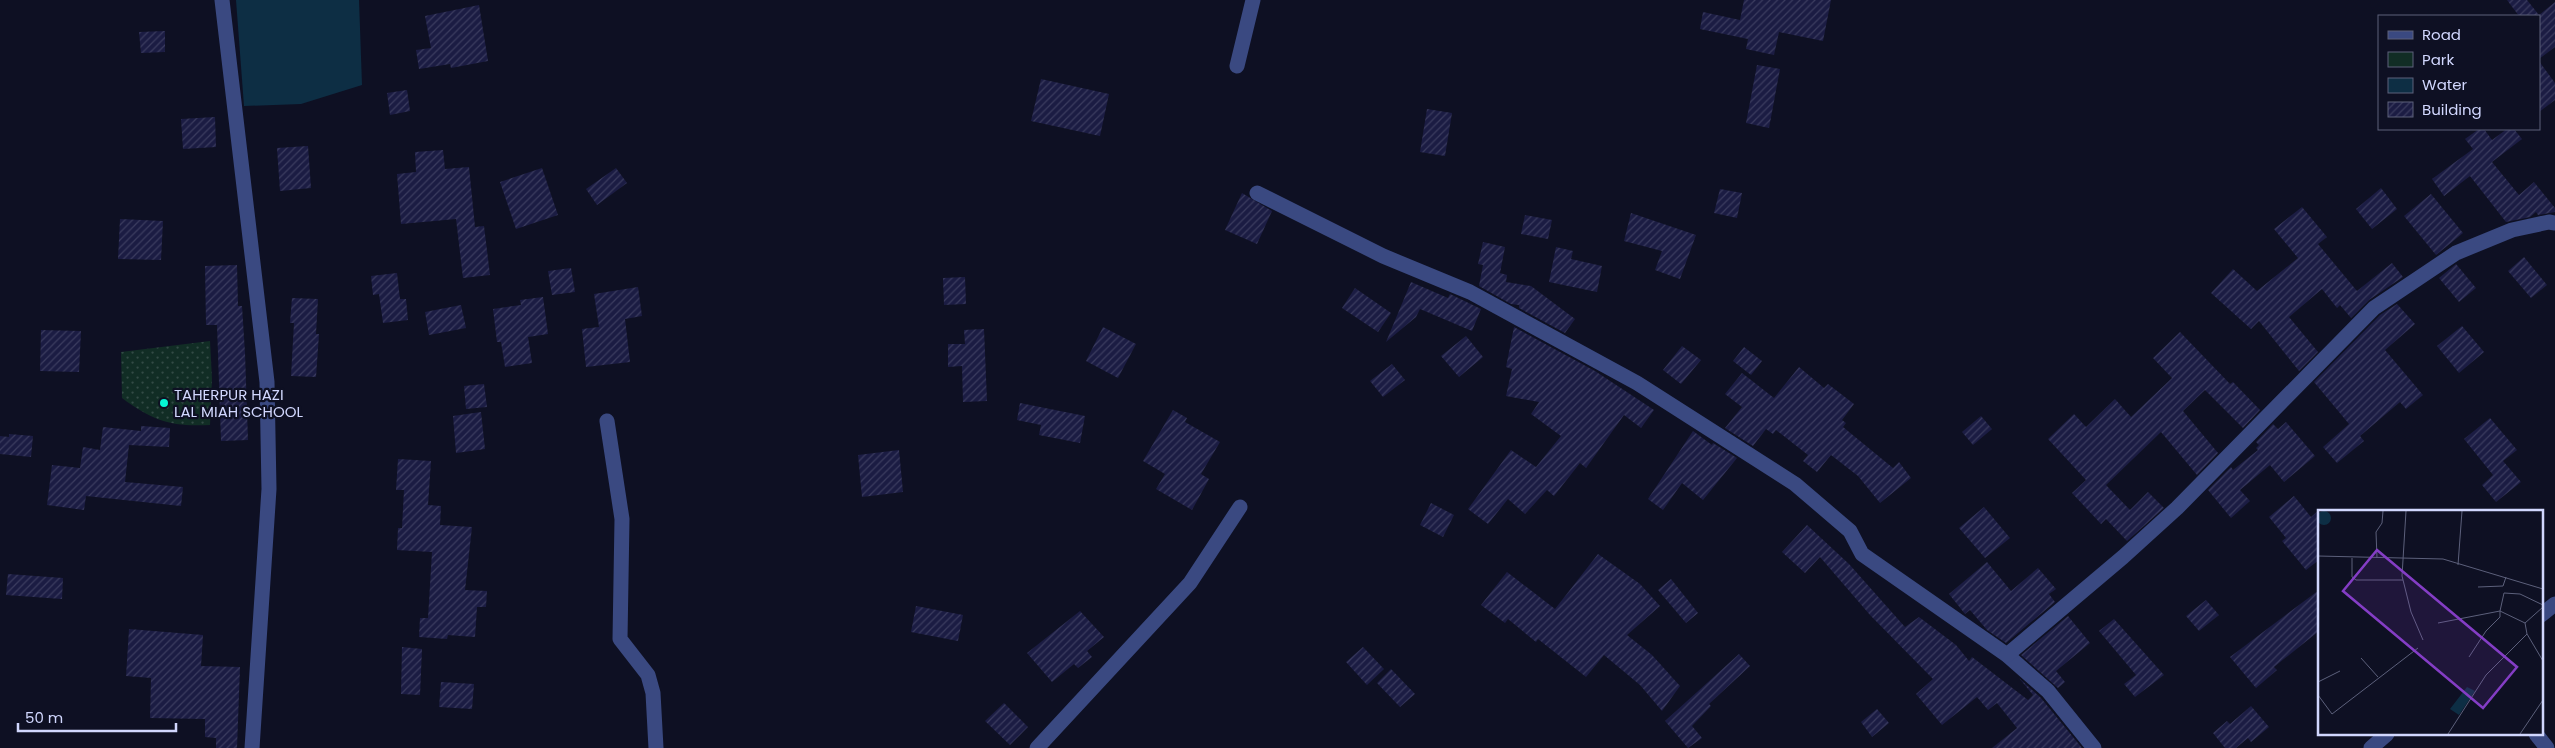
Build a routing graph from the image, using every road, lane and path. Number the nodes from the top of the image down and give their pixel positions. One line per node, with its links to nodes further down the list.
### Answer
1 (222, 0): 13 (street)
2 (1253, 0): 3 (street)
3 (1237, 66)
4 (1257, 193): 10 (street)
5 (2555, 223): 10 (street)
6 (606, 421): 14 (street)
7 (1240, 508): 15 (street)
8 (2555, 604): 9 (street)
9 (2542, 614)
10 (2006, 655): 16 (street)
11 (2385, 736): 17 (street)
12 (2538, 736): 18 (street)
13 (252, 748)
14 (656, 748)
15 (1038, 748)
16 (2094, 748)
17 (2371, 748)
18 (2547, 748)

